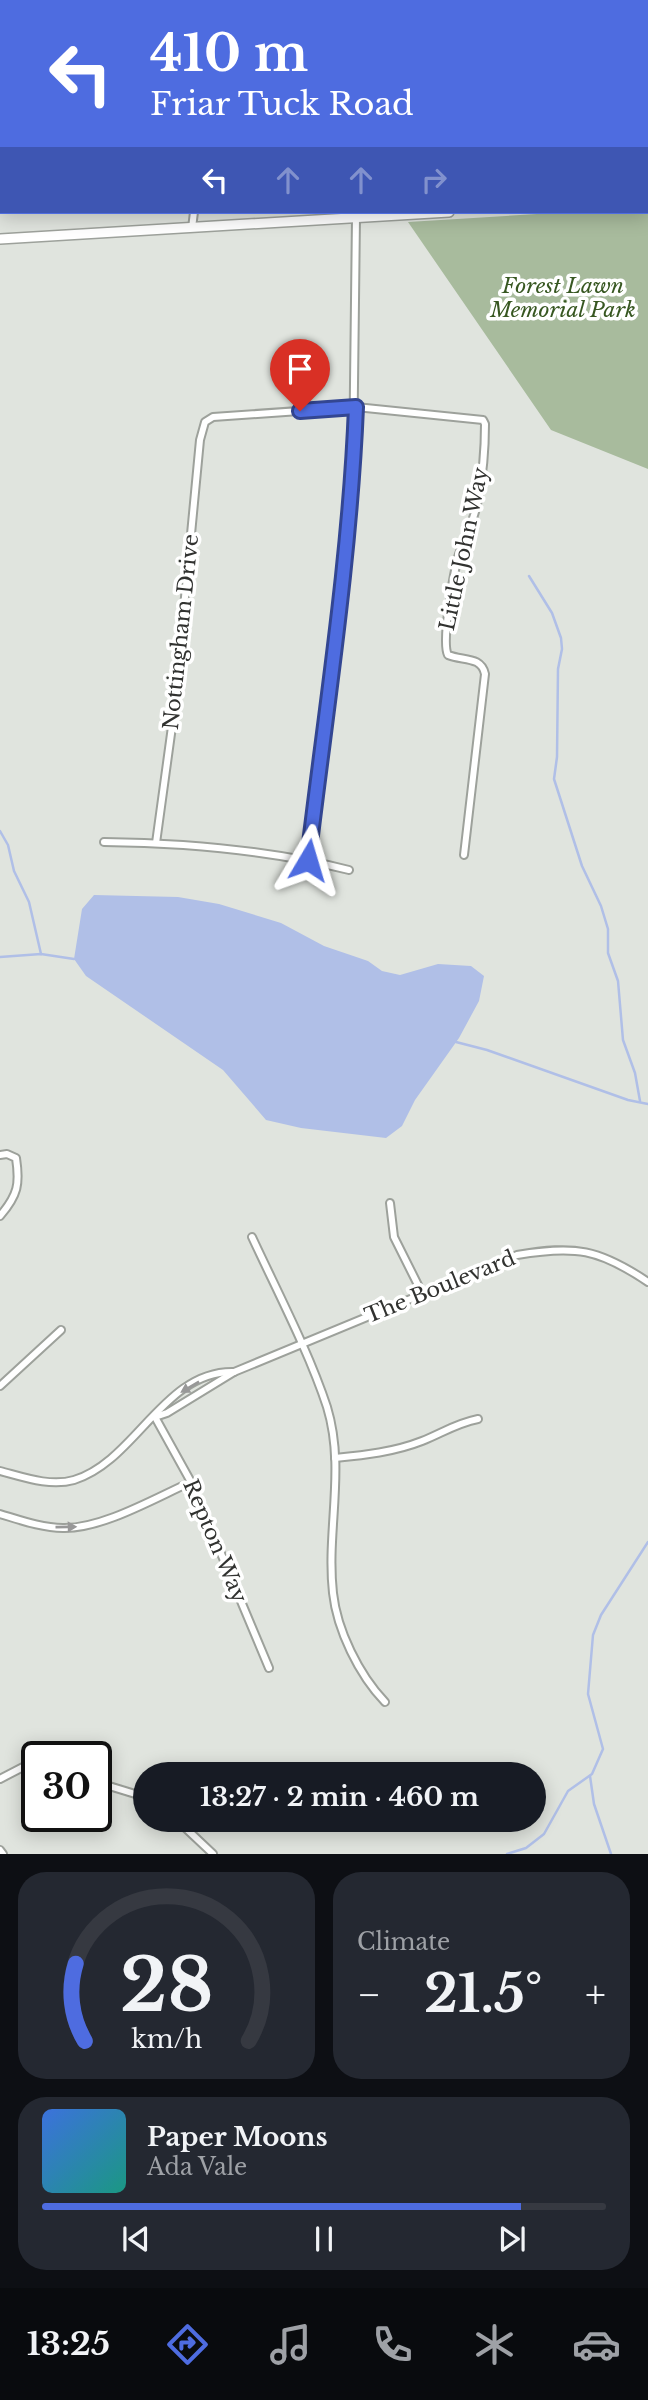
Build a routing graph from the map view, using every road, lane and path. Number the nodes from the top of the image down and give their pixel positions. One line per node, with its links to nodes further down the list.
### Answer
1 (194, 214): 4 (street)
2 (391, 214): 3 (main road)
3 (356, 217): 4 (main road); 6 (street)
4 (192, 228): 5 (main road)
5 (0, 239)
6 (356, 407): 8 (street, Nottingham Drive); 9 (street, Little John Way); 10 (street)
7 (104, 842): 8 (street)
8 (156, 843): 10 (street)
9 (464, 855)
10 (308, 860): 11 (street)
11 (349, 870)
12 (0, 1155): 14 (street)
13 (390, 1203): 17 (street)
14 (0, 1216)
15 (252, 1237): 19 (street)
16 (648, 1282): 17 (street, The Boulevard)
17 (422, 1293): 19 (street, The Boulevard)
18 (61, 1330): 20 (street)
19 (301, 1344): 21 (street, The Boulevard); 23 (street)
20 (0, 1386)
21 (155, 1418): 24 (street, The Boulevard); 25 (street, Repton Way)
22 (478, 1419): 23 (street)
23 (335, 1458): 28 (street)
24 (0, 1471)
25 (191, 1482): 26 (street, one-way to 25); 27 (street, Repton Way)
26 (0, 1514)
27 (269, 1668)
28 (385, 1702)
29 (21, 1768): 30 (street)
30 (0, 1779)
31 (112, 1787): 32 (street)
32 (133, 1793)
33 (190, 1832): 34 (street)
34 (213, 1854)

